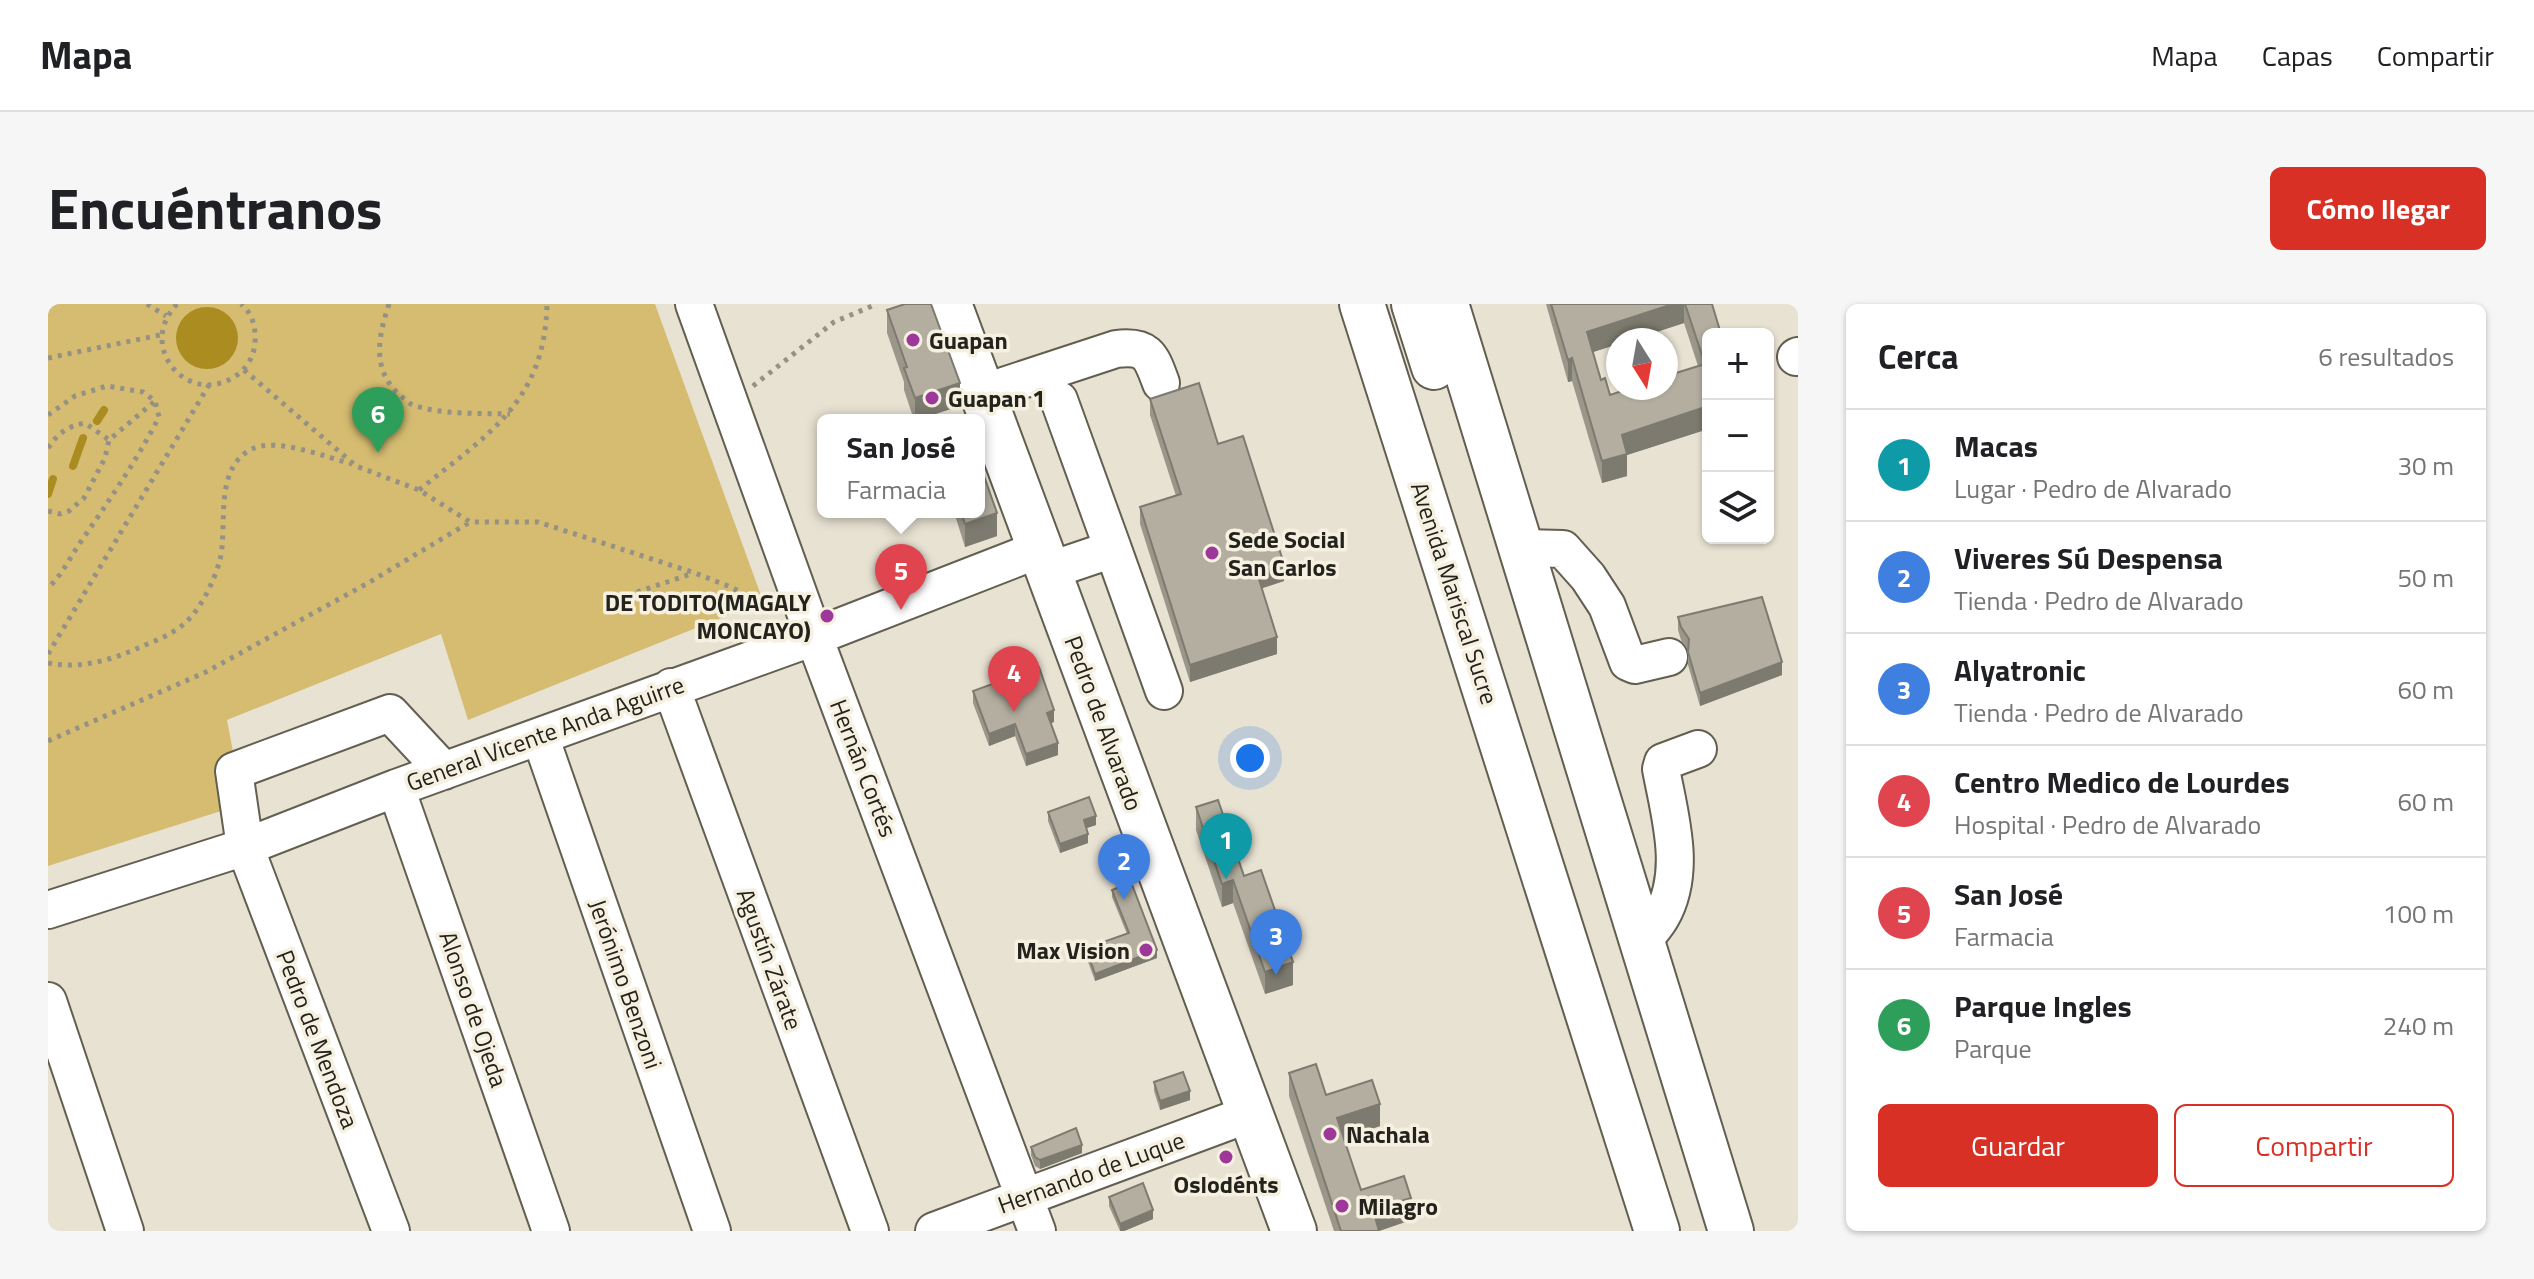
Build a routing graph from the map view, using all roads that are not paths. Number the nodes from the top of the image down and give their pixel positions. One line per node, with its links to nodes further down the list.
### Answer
1 (694, 304): 13 (street, Hernán Cortés)
2 (949, 304): 8 (main road, Pedro de Alvarado)
3 (1362, 304): 23 (main road, Avenida Mariscal Sucre)
4 (1390, 304): 23 (main road, Avenida Mariscal Sucre)
5 (1414, 304): 22 (main road, Avenida Mariscal Sucre)
6 (1446, 304): 10 (main road, Avenida Mariscal Sucre)
7 (1161, 383): 8 (street)
8 (982, 393): 12 (main road, Pedro de Alvarado)
9 (1059, 400): 11 (street)
10 (1521, 548): 14 (street); 22 (main road, Avenida Mariscal Sucre)
11 (1113, 549): 12 (street, General Vicente Anda Aguirre); 16 (street)
12 (1044, 560): 13 (street, General Vicente Anda Aguirre); 27 (main road, Pedro de Alvarado)
13 (814, 637): 15 (street, General Vicente Anda Aguirre); 28 (street, Hernán Cortés)
14 (1669, 657)
15 (671, 687): 17 (street, General Vicente Anda Aguirre); 33 (street, Agustín Zárate)
16 (1164, 691)
17 (540, 736): 19 (street, General Vicente Anda Aguirre); 32 (street, Jerónimo Benzoni)
18 (1698, 749): 25 (street)
19 (444, 771): 20 (street, General Vicente Anda Aguirre); 21 (street, Pedro de Mendoza)
20 (396, 788): 21 (street, General Vicente Anda Aguirre); 31 (street, Alonso de Ojeda)
21 (245, 847): 24 (street, General Vicente Anda Aguirre); 30 (street, Pedro de Mendoza)
22 (1612, 848): 25 (main road, Avenida Mariscal Sucre)
23 (1547, 883): 37 (main road, Avenida Mariscal Sucre)
24 (48, 910)
25 (1642, 942): 38 (main road, Avenida Mariscal Sucre)
26 (48, 1001): 29 (street)
27 (1249, 1114): 28 (street, Hernando de Luque); 36 (main road, Pedro de Alvarado)
28 (1025, 1197): 34 (street, Hernando de Luque); 35 (street, Hernán Cortés)
29 (125, 1231)
30 (391, 1231)
31 (551, 1231)
32 (712, 1231)
33 (870, 1231)
34 (934, 1231)
35 (1037, 1231)
36 (1294, 1231)
37 (1657, 1231)
38 (1731, 1231)

